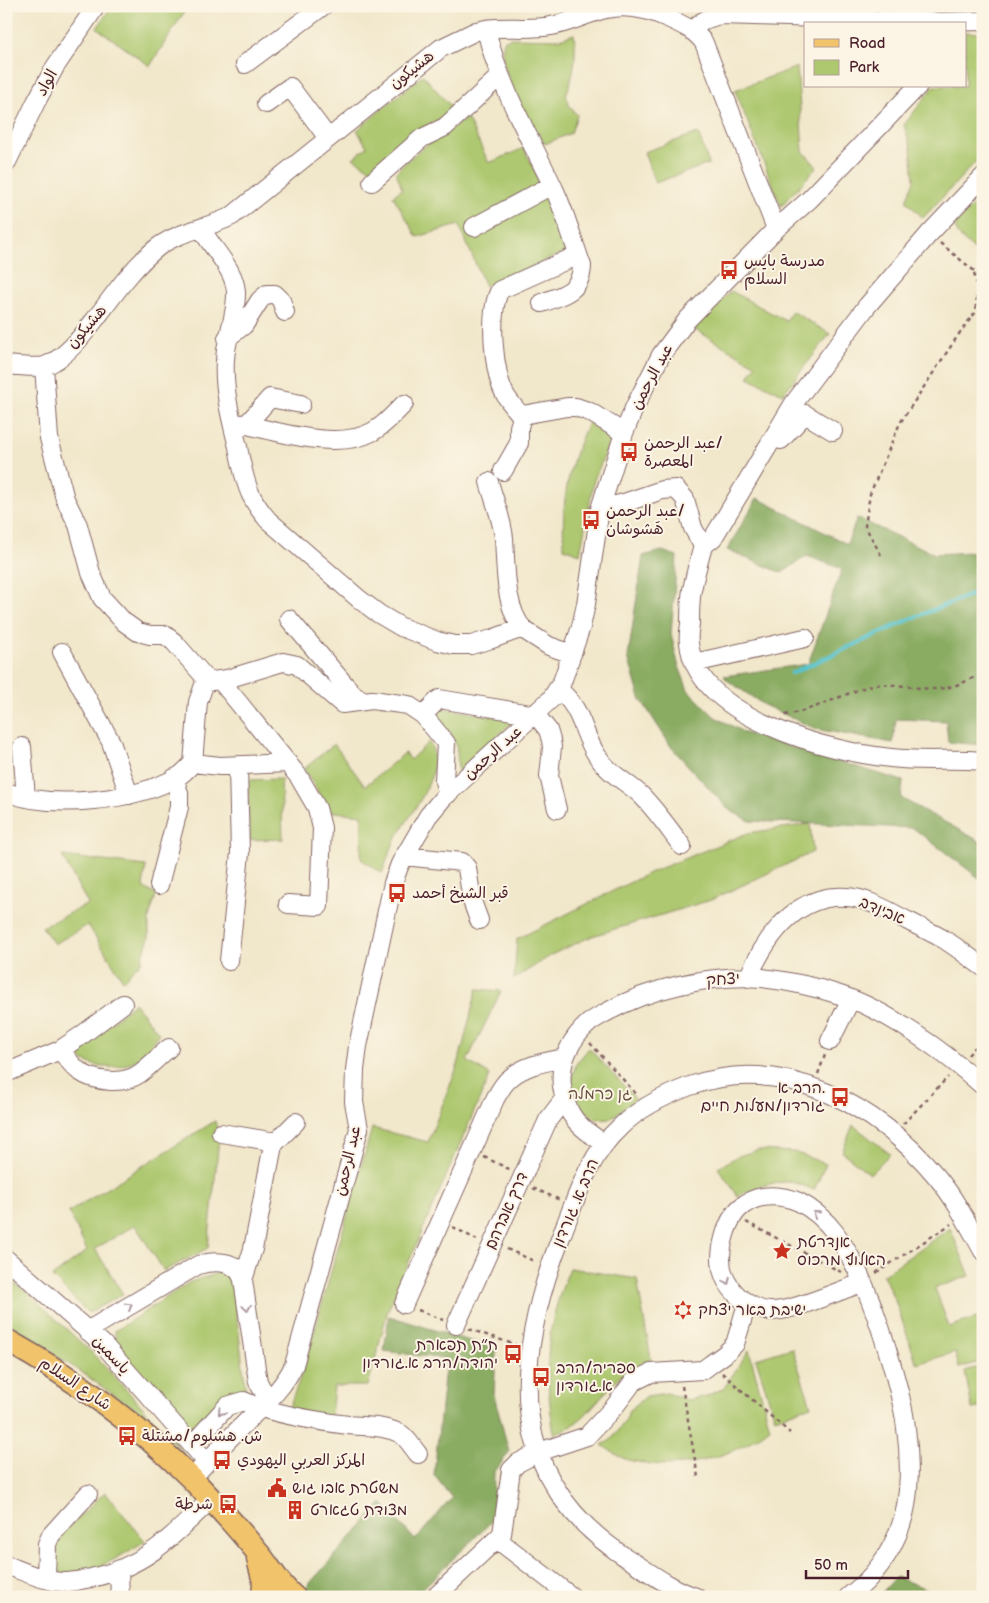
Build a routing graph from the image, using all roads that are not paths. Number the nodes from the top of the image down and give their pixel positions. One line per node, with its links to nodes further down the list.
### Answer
1 (96, 6): 12 (street, الواد)
2 (323, 6): 7 (street)
3 (942, 17): 4 (street); 6 (street)
4 (983, 21)
5 (486, 29): 6 (street, هشيكون); 8 (street); 11 (street, هشيكون)
6 (692, 31): 17 (street, هشيكون)
7 (245, 64)
8 (500, 76): 14 (street); 15 (street)
9 (916, 88): 17 (street, عبد الرحمن)
10 (266, 104): 11 (street)
11 (328, 138): 18 (street, هشيكون)
12 (6, 164)
13 (983, 177): 31 (street)
14 (372, 182)
15 (552, 185): 16 (street); 19 (street)
16 (474, 228)
17 (776, 228): 30 (street, عبد الرحمن)
18 (202, 229): 22 (street); 24 (street, هشيكون)
19 (578, 255): 20 (street); 27 (street)
20 (542, 303)
21 (285, 312): 22 (street)
22 (227, 338): 28 (street)
23 (6, 365): 24 (street)
24 (44, 366): 40 (street)
25 (301, 404): 28 (street)
26 (404, 404): 28 (street)
27 (522, 417): 30 (street); 35 (street)
28 (239, 423): 35 (street)
29 (833, 431): 31 (street)
30 (624, 433): 32 (street, عبد الرحمن)
31 (773, 437): 33 (street)
32 (600, 508): 33 (street); 38 (street, عبد الرحمن)
33 (703, 546): 39 (street)
34 (289, 619): 42 (street)
35 (524, 630): 38 (street)
36 (805, 638): 39 (street)
37 (62, 652): 53 (street)
38 (572, 654): 41 (street, عبد الرحمن)
39 (694, 663): 46 (street)
40 (212, 681): 42 (street); 47 (street); 48 (street)
41 (558, 688): 44 (street, عبد الرحمن); 56 (street)
42 (363, 701): 43 (street)
43 (423, 714): 44 (street); 52 (street)
44 (536, 715): 52 (street, عبد الرحمن); 55 (street)
45 (22, 747): 54 (street)
46 (983, 761)
47 (194, 763): 49 (street); 50 (street)
48 (288, 763): 49 (street); 59 (street)
49 (238, 766): 61 (street)
50 (174, 778): 53 (street); 58 (street)
51 (6, 792): 54 (street)
52 (448, 794): 57 (street, عبد الرحمن)
53 (129, 795): 54 (street)
54 (26, 798)
55 (557, 809)
56 (682, 846)
57 (404, 856): 60 (street); 86 (street, عبد الرحمن)
58 (159, 885)
59 (288, 904)
60 (479, 920)
61 (229, 961)
62 (983, 967): 63 (street, אבינדב)
63 (748, 978): 64 (street, יצחק); 69 (street, יצחק)
64 (851, 999): 66 (street); 71 (street, יצחק)
65 (123, 1004): 68 (street)
66 (830, 1041)
67 (168, 1048): 68 (street)
68 (60, 1050): 70 (street)
69 (565, 1058): 72 (street, יצחק); 81 (street)
70 (6, 1073)
71 (983, 1086)
72 (564, 1099): 76 (street, יצחק); 83 (street, דרך אברהם)
73 (296, 1122): 75 (street)
74 (221, 1132): 75 (street)
75 (276, 1142): 79 (street)
76 (605, 1144): 77 (street, הרב א. גורדון); 88 (street, הרב א. גורדון)
77 (983, 1251)
78 (6, 1259): 84 (street, ياسمين)
79 (244, 1280): 84 (street, one-way to 79); 86 (street, one-way to 86)
80 (862, 1283): 82 (street); 82 (street, one-way to 82); 105 (street)
81 (404, 1304)
82 (746, 1304): 88 (street)
83 (456, 1325)
84 (87, 1331): 87 (street, ياسمين)
85 (6, 1340): 91 (main road, شارع السلام)
86 (265, 1405): 87 (street, one-way to 87); 89 (street); 90 (street, عبد الرحمن)
87 (192, 1445): 90 (street, ياسمين)
88 (539, 1452): 95 (street); 104 (street, הרב א. גורדון)
89 (418, 1454)
90 (206, 1462): 91 (street, عبد الرحمن)
91 (192, 1479): 93 (main road, شارع السلام)
92 (88, 1494): 98 (street)
93 (210, 1500): 94 (main road, شارع السلام); 97 (street)
94 (246, 1539): 100 (main road, شارع السلام); 101 (main road, شارع السلام)
95 (498, 1540): 102 (street); 103 (street)
96 (6, 1565): 98 (street)
97 (119, 1570): 98 (street); 99 (street)
98 (46, 1579)
99 (120, 1597)
100 (263, 1597)
101 (294, 1597)
102 (435, 1597)
103 (572, 1597)
104 (696, 1597)
105 (848, 1597)

